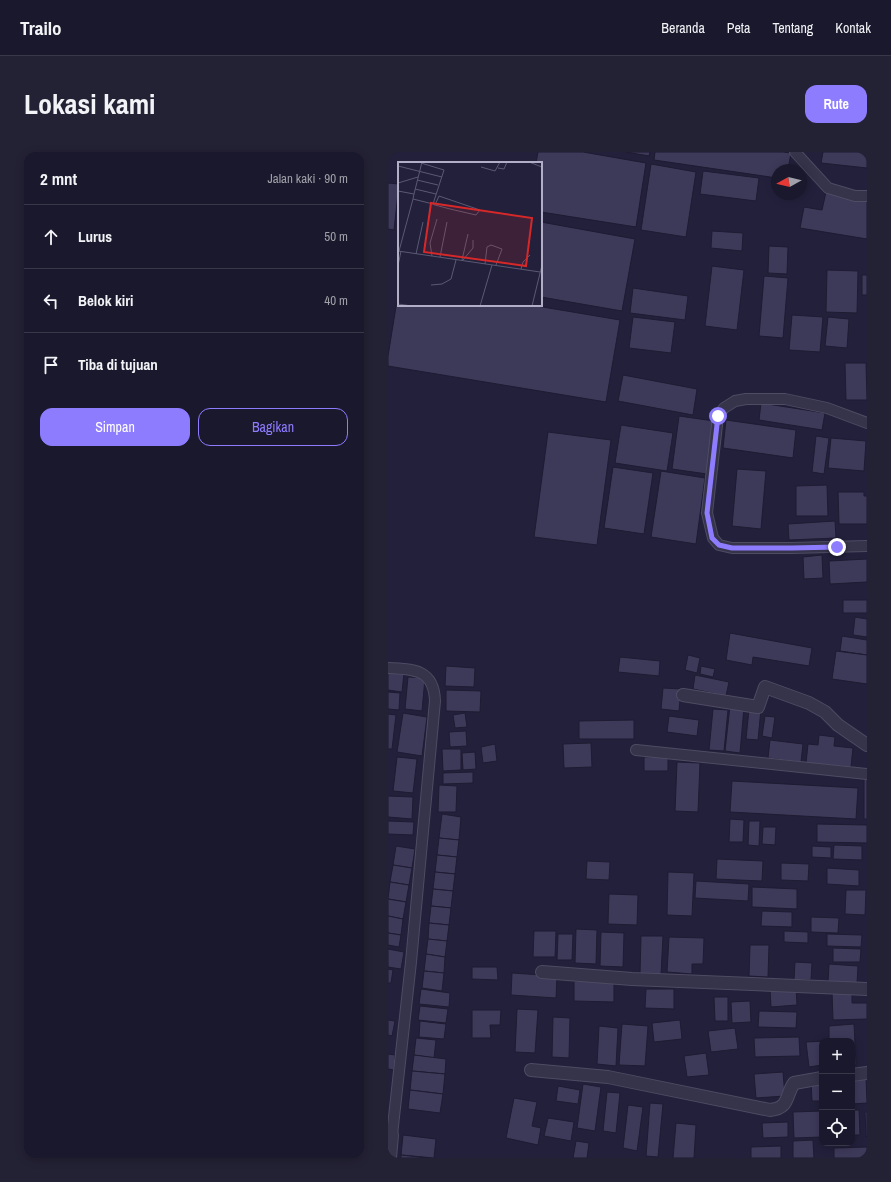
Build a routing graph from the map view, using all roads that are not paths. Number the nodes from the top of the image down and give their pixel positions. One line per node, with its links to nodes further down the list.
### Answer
1 (795, 152): 2 (lane)
2 (867, 196)
3 (867, 423): 4 (lane)
4 (867, 546)
5 (388, 668): 16 (lane)
6 (683, 695): 7 (street)
7 (867, 745)
8 (636, 750): 9 (lane)
9 (867, 774)
10 (542, 972): 11 (street)
11 (867, 989)
12 (531, 1070): 15 (street)
13 (867, 1073): 14 (street)
14 (855, 1075)
15 (819, 1079)
16 (391, 1110): 17 (lane)
17 (390, 1135): 18 (street)
18 (390, 1158)

